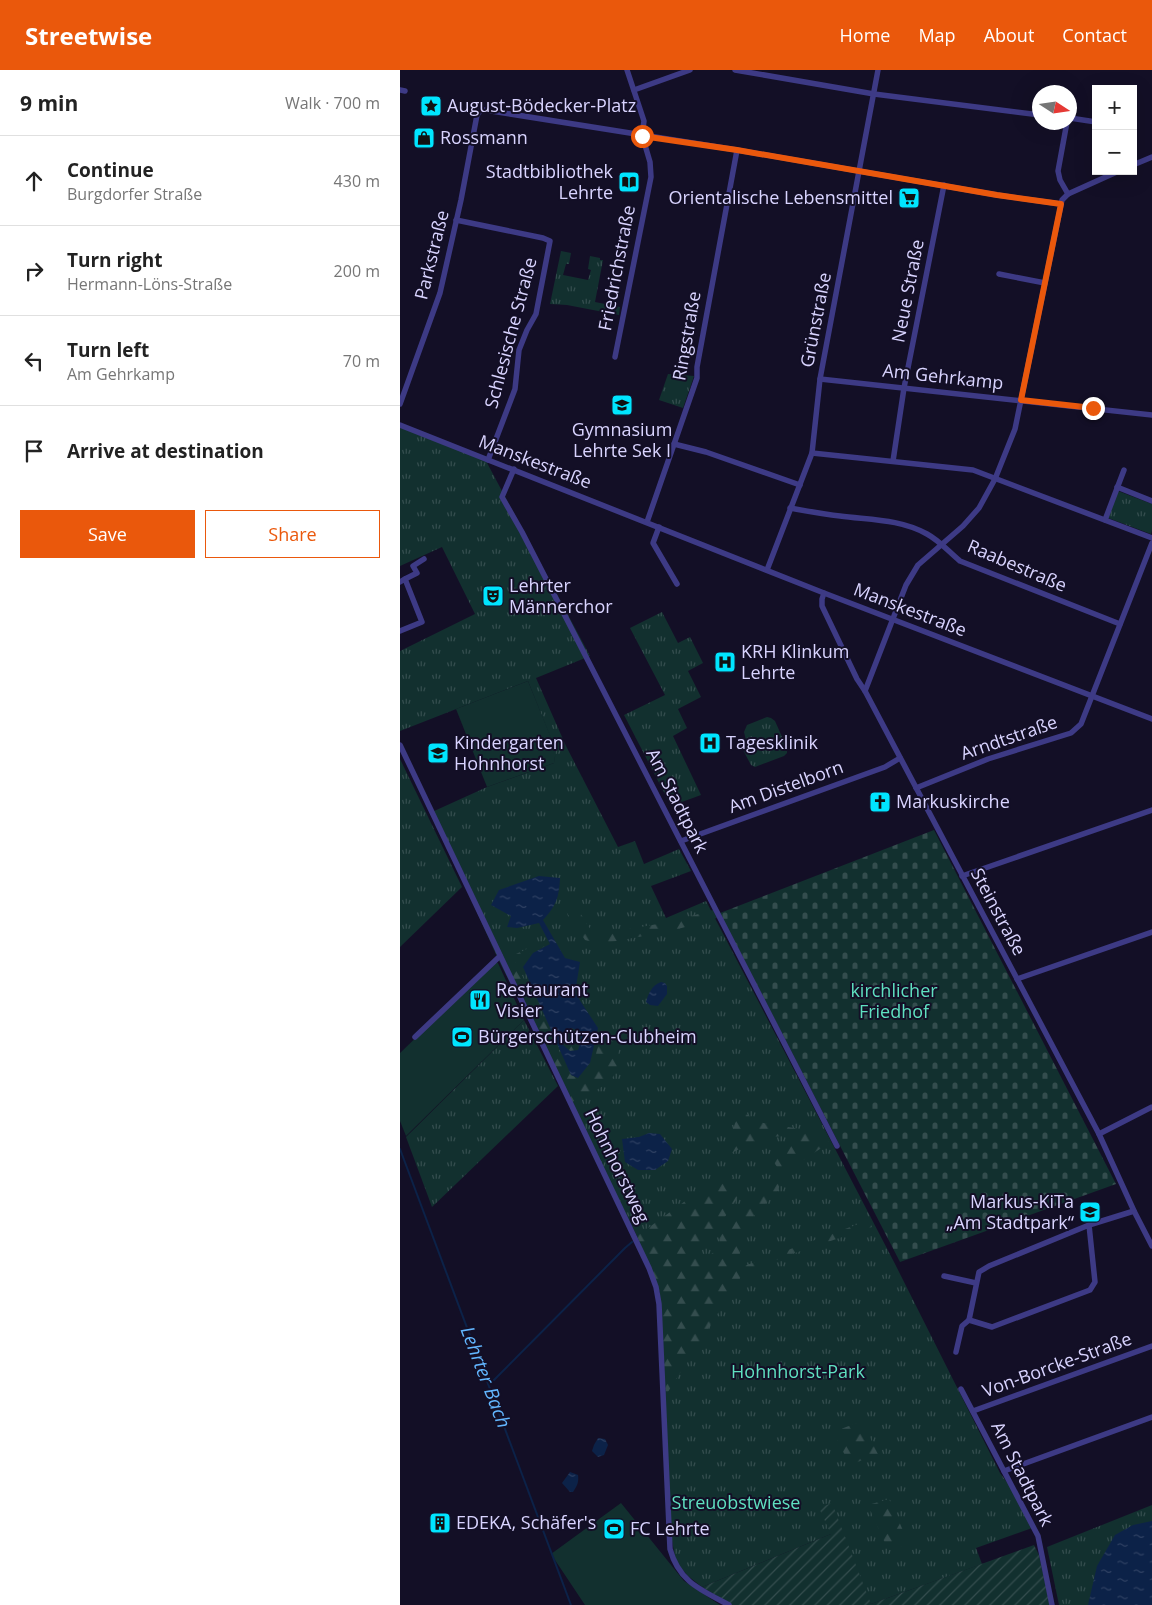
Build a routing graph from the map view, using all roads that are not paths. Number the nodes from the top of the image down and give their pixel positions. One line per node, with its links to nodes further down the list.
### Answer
1 (627, 70): 5 (street, Friedrichstraße)
2 (690, 70): 5 (street)
3 (735, 70): 6 (street)
4 (878, 70): 6 (street, Grünstraße)
5 (634, 90): 11 (street, Friedrichstraße)
6 (874, 94): 7 (street); 15 (street, Grünstraße)
7 (1032, 114)
8 (1077, 119): 9 (street)
9 (1092, 121)
10 (1066, 130): 18 (street)
11 (642, 136): 12 (street); 20 (street, Parkstraße); 23 (street, Friedrichstraße)
12 (737, 150): 15 (street); 30 (street, Ringstraße)
13 (1152, 156): 14 (street)
14 (1137, 163)
15 (859, 171): 17 (street); 24 (street, Grünstraße)
16 (1110, 175): 18 (street)
17 (944, 185): 19 (street); 25 (street, Neue Straße)
18 (1068, 194): 19 (street)
19 (1061, 204): 22 (street)
20 (456, 220): 27 (street, Parkstraße); 32 (street, Schlesische Straße)
21 (999, 274): 22 (street)
22 (1045, 283): 26 (street)
23 (615, 357)
24 (820, 379): 25 (street, Am Gehrkamp); 31 (street, Grünstraße)
25 (904, 388): 26 (street, Am Gehrkamp); 33 (street, Neue Straße)
26 (1021, 400): 28 (street, Am Gehrkamp); 36 (street)
27 (400, 404)
28 (1152, 415)
29 (400, 425): 32 (street, Manskestraße)
30 (674, 444): 37 (street); 42 (street, Ringstraße)
31 (812, 453): 33 (street); 37 (street, Grünstraße)
32 (488, 460): 34 (street, Manskestraße)
33 (893, 461): 36 (street)
34 (514, 470): 42 (street, Manskestraße); 62 (street, Am Stadtpark)
35 (1124, 470): 38 (street)
36 (995, 479): 41 (street); 46 (street)
37 (800, 485): 40 (street, Grünstraße)
38 (1117, 487): 39 (street); 41 (street)
39 (1152, 501)
40 (790, 508): 46 (street, Raabestraße); 48 (street, Grünstraße)
41 (1105, 520): 44 (street)
42 (647, 522): 43 (street, Manskestraße)
43 (659, 527): 48 (street, Manskestraße); 50 (street)
44 (1152, 538)
45 (1152, 543): 53 (street, Arndtstraße)
46 (942, 544): 52 (street); 53 (street, Raabestraße)
47 (424, 559): 49 (street)
48 (767, 570): 51 (street, Manskestraße)
49 (402, 580): 54 (street)
50 (677, 584)
51 (824, 593): 52 (street, Manskestraße); 55 (street, Steinstraße)
52 (893, 619): 55 (street); 56 (street, Manskestraße)
53 (1120, 624): 56 (street, Arndtstraße)
54 (400, 631)
55 (866, 691): 59 (street, Steinstraße)
56 (1092, 696): 57 (street, Manskestraße); 60 (street, Arndtstraße)
57 (1152, 719)
58 (400, 745): 65 (street, Hohnhorstweg)
59 (900, 758): 60 (street, Steinstraße); 62 (street, Am Distelborn)
60 (916, 788): 63 (street, Steinstraße)
61 (1152, 810): 63 (street)
62 (680, 841): 70 (street, Am Stadtpark)
63 (962, 876): 66 (street, Steinstraße)
64 (1152, 932): 66 (street)
65 (500, 956): 67 (street); 83 (street, Hohnhorstweg)
66 (1017, 979): 69 (street, Steinstraße)
67 (415, 1037)
68 (1152, 1107): 69 (street)
69 (1099, 1134): 71 (street, Steinstraße)
70 (837, 1146)
71 (1134, 1211): 72 (street); 73 (street, Steinstraße)
72 (1088, 1225): 75 (street); 76 (street)
73 (1152, 1246)
74 (944, 1276): 75 (street)
75 (976, 1283): 76 (street)
76 (969, 1320): 78 (street)
77 (1152, 1346): 80 (street, Von-Borcke-Straße)
78 (956, 1352)
79 (961, 1389): 80 (street, Am Stadtpark)
80 (973, 1411): 82 (street, Am Stadtpark)
81 (1152, 1417): 82 (street)
82 (1004, 1471): 84 (street, Am Stadtpark)
83 (729, 1605)
84 (1052, 1605)

